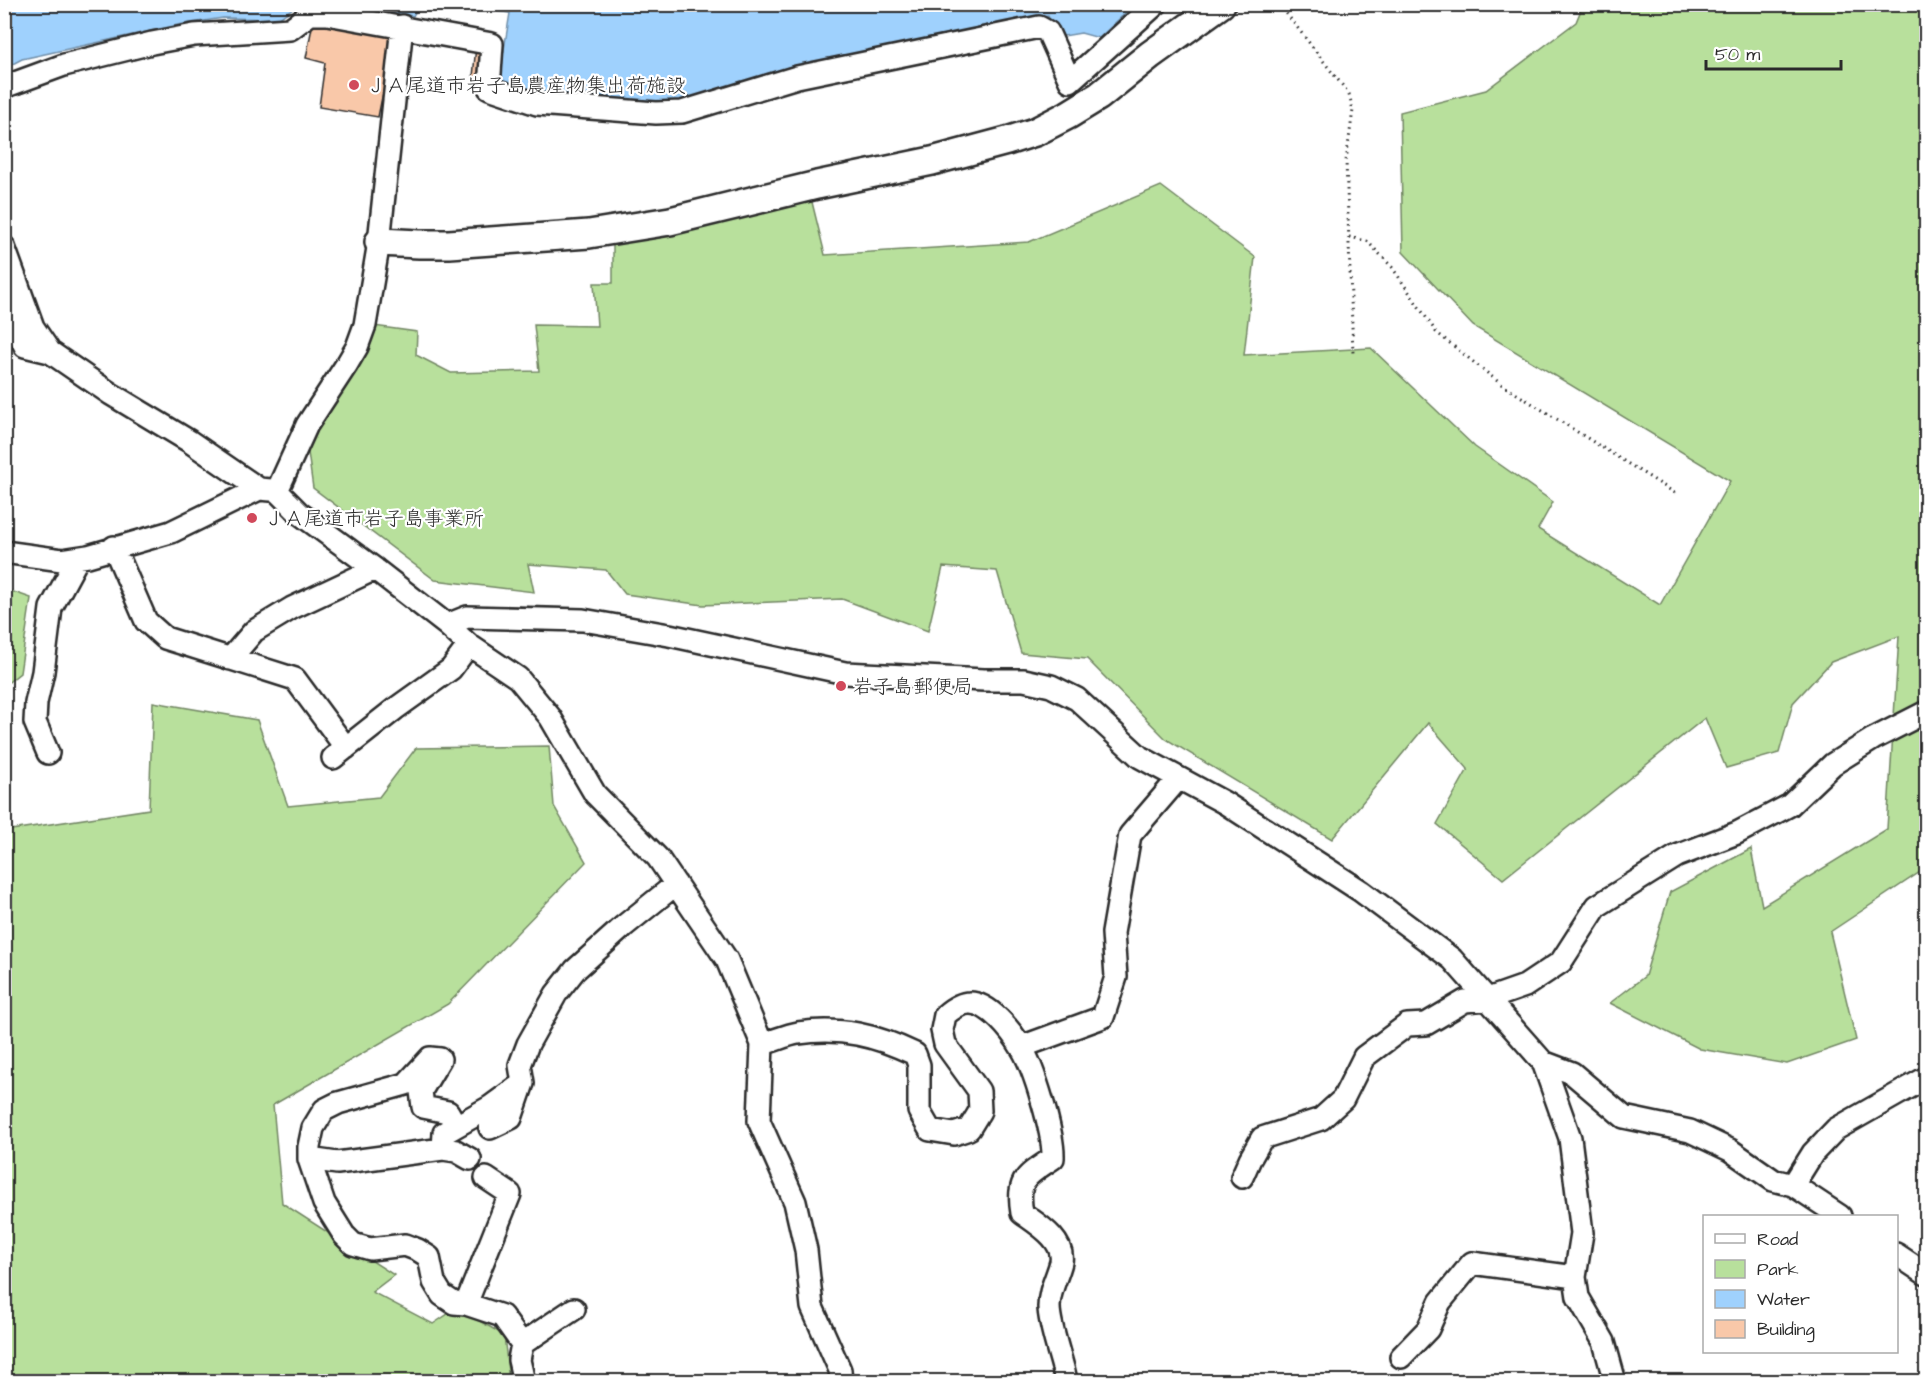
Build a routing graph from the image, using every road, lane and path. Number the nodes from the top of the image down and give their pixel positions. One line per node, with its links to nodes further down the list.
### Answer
1 (1156, 4): 4 (street)
2 (1221, 4): 7 (street)
3 (1279, 4): 6 (path)
4 (402, 26): 5 (street); 7 (street)
5 (4, 87)
6 (1349, 237): 11 (path); 13 (path)
7 (379, 242): 12 (street)
8 (4, 247): 10 (street)
9 (5, 308): 10 (street)
10 (50, 352): 12 (street)
11 (1353, 353)
12 (268, 490): 14 (street); 17 (street)
13 (1678, 495)
14 (114, 547): 16 (street); 20 (street)
15 (4, 552): 16 (street)
16 (78, 558): 22 (street)
17 (375, 569): 18 (street); 20 (street)
18 (447, 625): 19 (street); 23 (street)
19 (469, 645): 20 (street); 24 (street)
20 (230, 659)
21 (1926, 712): 25 (street)
22 (48, 753)
23 (1175, 776): 25 (street); 27 (street)
24 (676, 884): 26 (street); 30 (street)
25 (1488, 999): 28 (street); 36 (street)
26 (762, 1044): 27 (street); 48 (street)
27 (1021, 1047): 49 (street)
28 (1543, 1062): 38 (street); 42 (street)
29 (1926, 1078): 38 (street)
30 (523, 1083): 31 (street); 32 (street)
31 (456, 1126): 33 (street); 35 (street)
32 (490, 1128)
33 (443, 1149): 34 (street); 35 (street)
34 (470, 1158)
35 (309, 1159): 43 (street)
36 (1242, 1176)
37 (486, 1178): 43 (street)
38 (1793, 1185): 39 (street)
39 (1838, 1215)
40 (1898, 1255): 41 (street)
41 (1926, 1274)
42 (1575, 1277): 46 (street); 50 (street)
43 (466, 1304): 45 (street)
44 (574, 1309): 45 (street)
45 (522, 1344): 47 (street)
46 (1401, 1357)
47 (524, 1382)
48 (841, 1382)
49 (1063, 1382)
50 (1614, 1382)

